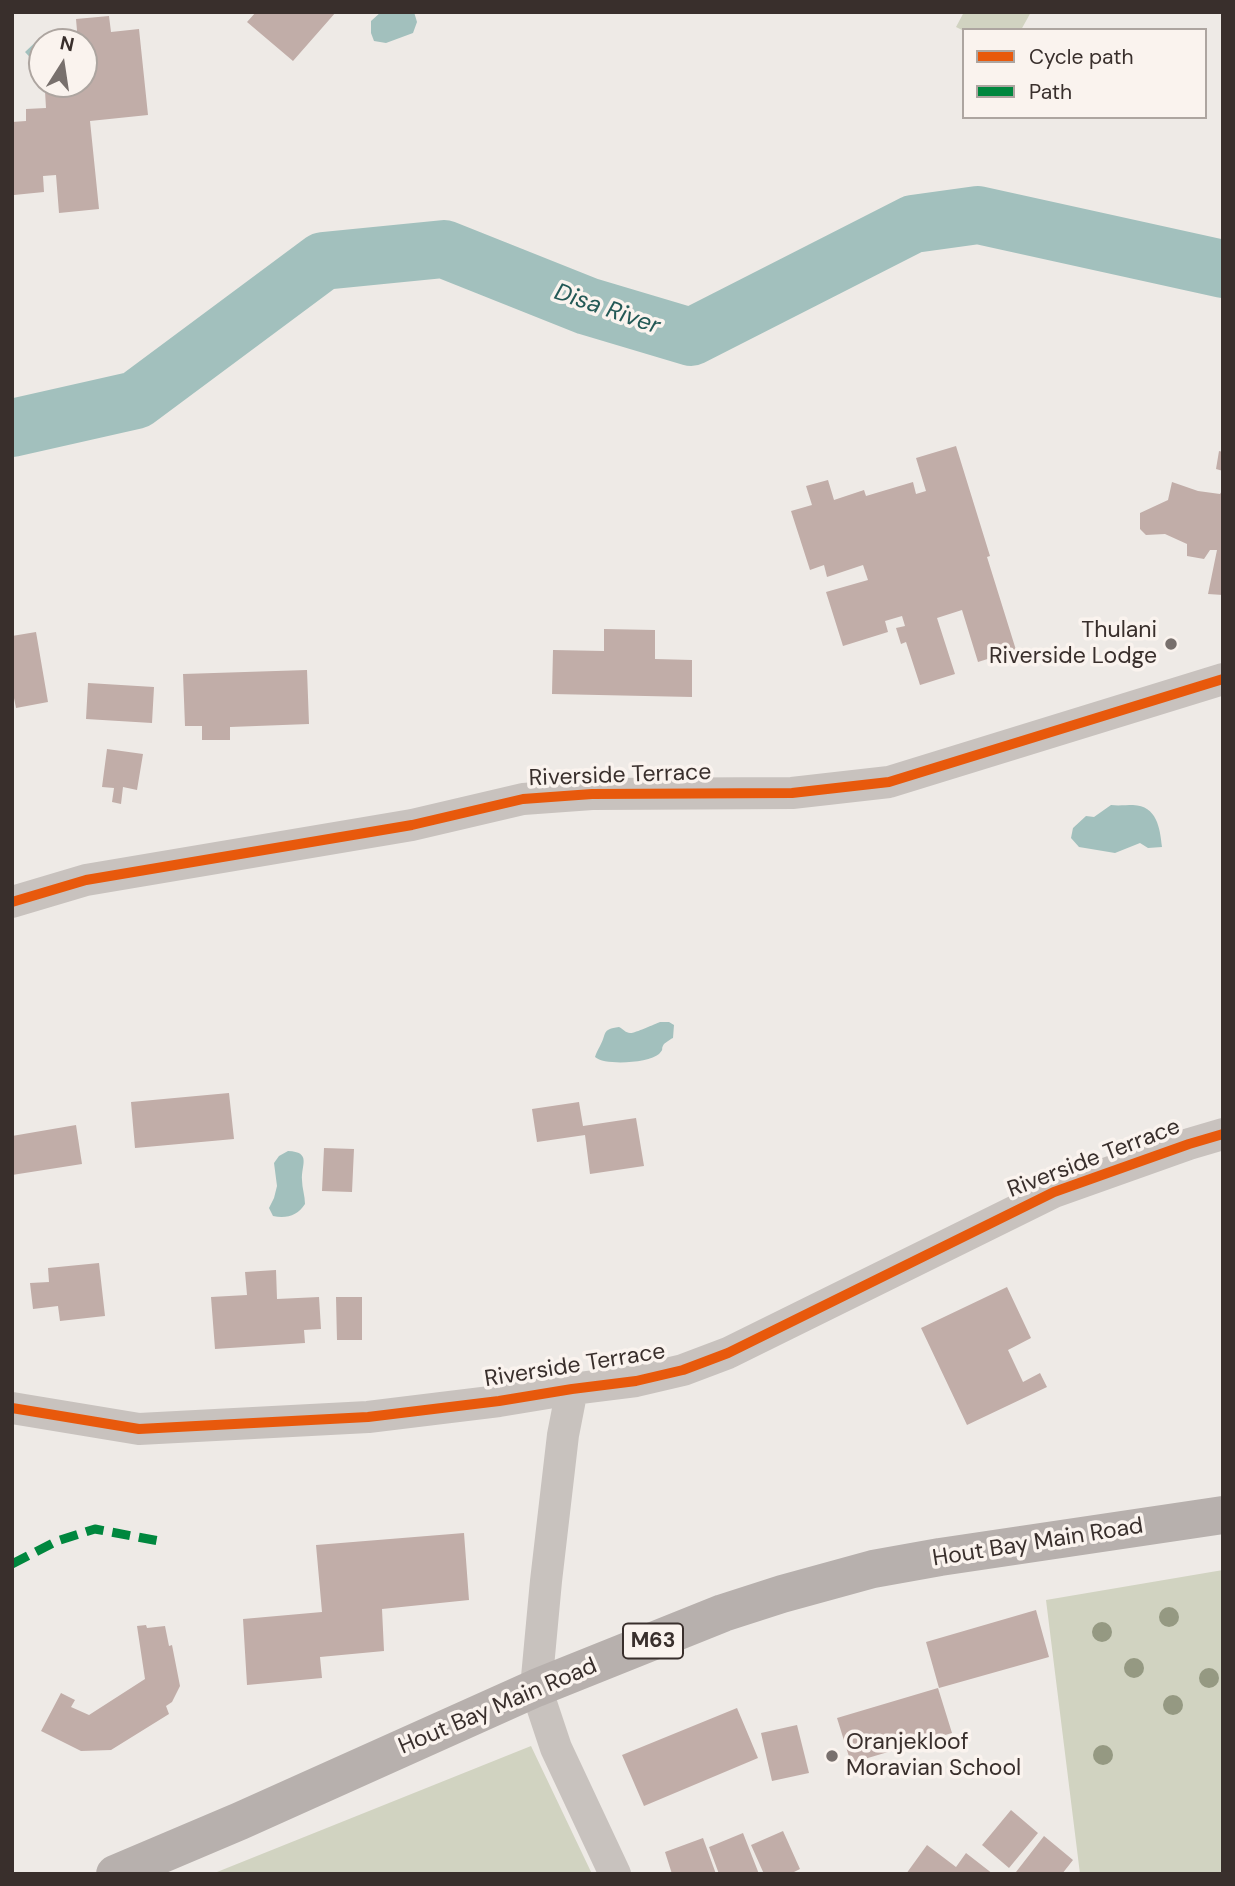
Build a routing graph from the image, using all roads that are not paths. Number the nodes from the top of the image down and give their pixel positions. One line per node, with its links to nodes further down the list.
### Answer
1 (1223, 678): 2 (street, Riverside Terrace)
2 (12, 902)
3 (1223, 1134): 4 (street, Riverside Terrace)
4 (572, 1389): 5 (street, Riverside Terrace); 7 (street, Riverside Terrace)
5 (12, 1408)
6 (1223, 1515): 7 (main road, Hout Bay Main Road / M63)
7 (536, 1688): 8 (main road, Hout Bay Main Road / M63); 9 (street)
8 (115, 1874)
9 (615, 1874)

